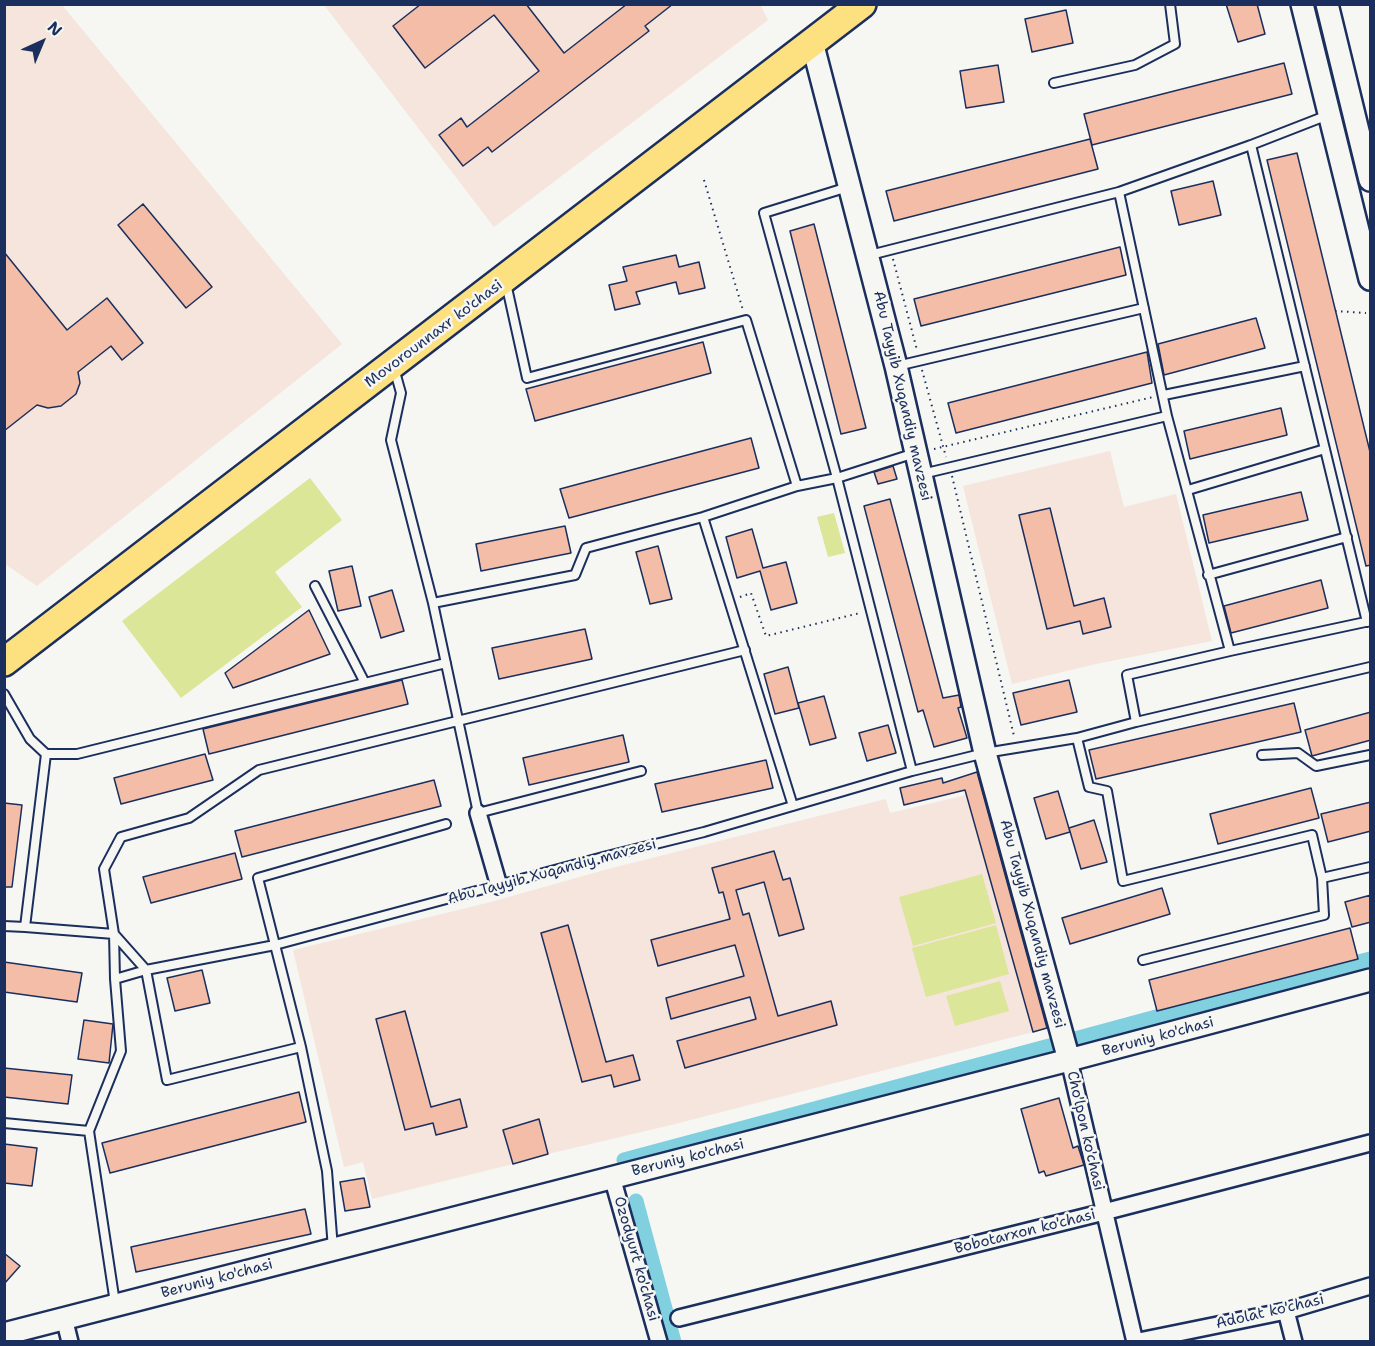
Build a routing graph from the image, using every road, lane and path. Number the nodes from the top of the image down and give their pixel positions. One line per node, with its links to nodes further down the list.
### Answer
1 (862, 4): 5 (highway, Movorounnaxr ko'chasi)
2 (1170, 4): 6 (lane)
3 (1302, 4): 7 (main road)
4 (1328, 4): 10 (main road)
5 (812, 42): 11 (main road, Abu Tayyib Xuqandiy mavzesi); 16 (highway, Movorounnaxr ko'chasi)
6 (1054, 82)
7 (1330, 114): 8 (lane); 15 (main road)
8 (1251, 145): 12 (lane); 24 (lane)
9 (704, 180): 20 (path)
10 (1371, 180)
11 (850, 187): 14 (main road, Abu Tayyib Xuqandiy mavzesi); 32 (lane)
12 (1119, 192): 13 (lane); 17 (lane)
13 (891, 250): 14 (lane); 21 (path)
14 (868, 256): 23 (main road, Abu Tayyib Xuqandiy mavzesi)
15 (1371, 279)
16 (505, 280): 20 (lane); 22 (highway, Movorounnaxr ko'chasi)
17 (1144, 308): 21 (lane); 25 (lane)
18 (1335, 311): 19 (path)
19 (1366, 313)
20 (746, 322): 33 (lane)
21 (920, 360): 23 (lane); 27 (path)
22 (393, 365): 40 (lane); 45 (highway, Movorounnaxr ko'chasi)
23 (896, 366): 29 (main road, Abu Tayyib Xuqandiy mavzesi)
24 (1305, 366): 25 (lane); 28 (lane)
25 (1164, 395): 26 (lane); 27 (path)
26 (1167, 416): 30 (lane); 34 (lane)
27 (943, 447): 29 (path); 30 (path)
28 (1325, 449): 34 (lane); 36 (lane)
29 (917, 453): 31 (main road, Abu Tayyib Xuqandiy mavzesi); 32 (lane)
30 (949, 467): 31 (lane); 53 (path)
31 (921, 474): 55 (main road, Abu Tayyib Xuqandiy mavzesi)
32 (837, 477): 33 (lane); 41 (lane)
33 (797, 486): 35 (lane)
34 (1188, 490): 37 (lane)
35 (703, 517): 39 (lane); 40 (lane)
36 (1347, 537): 37 (lane); 42 (lane)
37 (1209, 575): 44 (lane)
38 (315, 586): 48 (lane)
39 (729, 600): 41 (path); 43 (lane)
40 (433, 603): 46 (lane)
41 (870, 610): 59 (lane)
42 (1369, 621): 44 (lane)
43 (745, 650): 50 (lane); 60 (lane)
44 (1230, 651): 51 (lane)
45 (4, 662)
46 (446, 663): 48 (lane); 50 (lane)
47 (1371, 667): 51 (lane)
48 (365, 683): 54 (lane)
49 (4, 694): 54 (lane)
50 (459, 722): 61 (lane); 68 (lane)
51 (1136, 722): 52 (lane)
52 (1077, 738): 53 (lane); 64 (lane)
53 (1017, 748): 55 (lane)
54 (46, 753): 67 (lane)
55 (986, 753): 59 (lane, Abu Tayyib Xuqandiy mavzesi); 75 (main road, Abu Tayyib Xuqandiy mavzesi)
56 (1262, 755): 57 (lane)
57 (1371, 755)
58 (641, 771): 61 (lane)
59 (912, 771): 60 (lane, Abu Tayyib Xuqandiy mavzesi)
60 (793, 806): 65 (lane, Abu Tayyib Xuqandiy mavzesi)
61 (478, 813): 65 (street)
62 (446, 824): 69 (lane)
63 (1371, 867): 64 (lane)
64 (1322, 878): 70 (lane)
65 (499, 886): 69 (lane, Abu Tayyib Xuqandiy mavzesi)
66 (4, 926): 67 (lane)
67 (25, 927): 68 (lane)
68 (114, 934): 71 (lane); 72 (lane)
69 (275, 945): 71 (lane, Abu Tayyib Xuqandiy mavzesi); 74 (lane)
70 (1143, 960)
71 (146, 970): 72 (lane, Abu Tayyib Xuqandiy mavzesi); 74 (lane)
72 (115, 980): 77 (lane)
73 (1371, 980): 75 (main road, Beruniy ko'chasi)
74 (302, 1047): 81 (lane)
75 (1069, 1060): 79 (main road, Beruniy ko'chasi); 80 (street, Cho'lpon ko'chasi)
76 (4, 1123): 77 (lane)
77 (89, 1131): 83 (lane)
78 (1371, 1143): 80 (street, Bobotarxon ko'chasi)
79 (612, 1177): 81 (main road, Beruniy ko'chasi); 89 (street, Ozodyurt ko'chasi)
80 (1104, 1212): 86 (street, Bobotarxon ko'chasi); 90 (street, Cho'lpon ko'chasi)
81 (333, 1249): 83 (main road, Beruniy ko'chasi)
82 (1371, 1287): 84 (street, Adolat ko'chasi)
83 (116, 1305): 85 (main road, Beruniy ko'chasi)
84 (1286, 1311): 90 (street, Adolat ko'chasi); 91 (street)
85 (64, 1318): 87 (main road, Beruniy ko'chasi); 88 (street)
86 (679, 1318)
87 (4, 1334)
88 (70, 1341)
89 (659, 1341)
90 (1135, 1341)
91 (1294, 1341)

